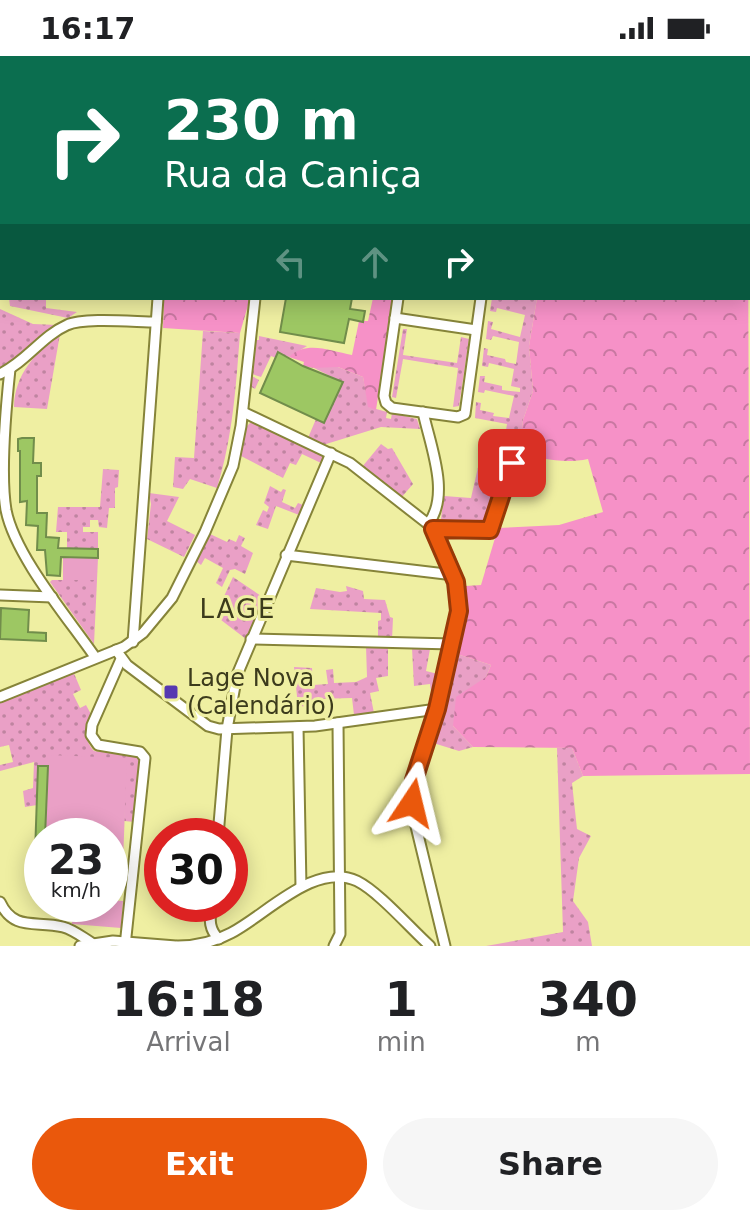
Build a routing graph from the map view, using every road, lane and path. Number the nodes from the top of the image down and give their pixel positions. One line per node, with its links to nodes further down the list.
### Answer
1 (158, 300): 6 (street)
2 (255, 300): 10 (street)
3 (398, 300): 5 (street)
4 (481, 300): 7 (street)
5 (395, 318): 7 (street); 11 (street)
6 (156, 322): 8 (street); 20 (street)
7 (476, 330): 11 (street)
8 (10, 369): 9 (street); 14 (street)
9 (0, 374)
10 (243, 412): 12 (street); 21 (street)
11 (423, 412): 15 (street)
12 (331, 453): 15 (street); 16 (street)
13 (517, 455): 15 (street)
14 (3, 511): 19 (street)
15 (435, 527): 17 (street)
16 (286, 555): 17 (street); 22 (street)
17 (454, 575): 24 (street)
18 (0, 595): 19 (street)
19 (52, 597): 26 (street)
20 (135, 611): 21 (street); 23 (street)
21 (154, 621): 23 (street)
22 (251, 639): 24 (street); 31 (street)
23 (133, 642): 25 (street)
24 (452, 644): 28 (street)
25 (118, 654): 26 (street); 31 (street); 39 (street)
26 (95, 657): 27 (street)
27 (1, 696)
28 (437, 709): 29 (street); 44 (street)
29 (338, 723): 30 (street); 33 (street)
30 (298, 727): 31 (street); 34 (street)
31 (227, 729): 32 (street)
32 (220, 818)
33 (339, 876): 34 (street); 42 (street); 43 (street)
34 (301, 887): 37 (street)
35 (0, 902): 38 (street)
36 (210, 922): 37 (street)
37 (219, 939): 41 (street)
38 (92, 943): 39 (street); 40 (street)
39 (126, 944): 41 (street)
40 (80, 946)
41 (177, 946)
42 (334, 946)
43 (430, 946)
44 (445, 946)

